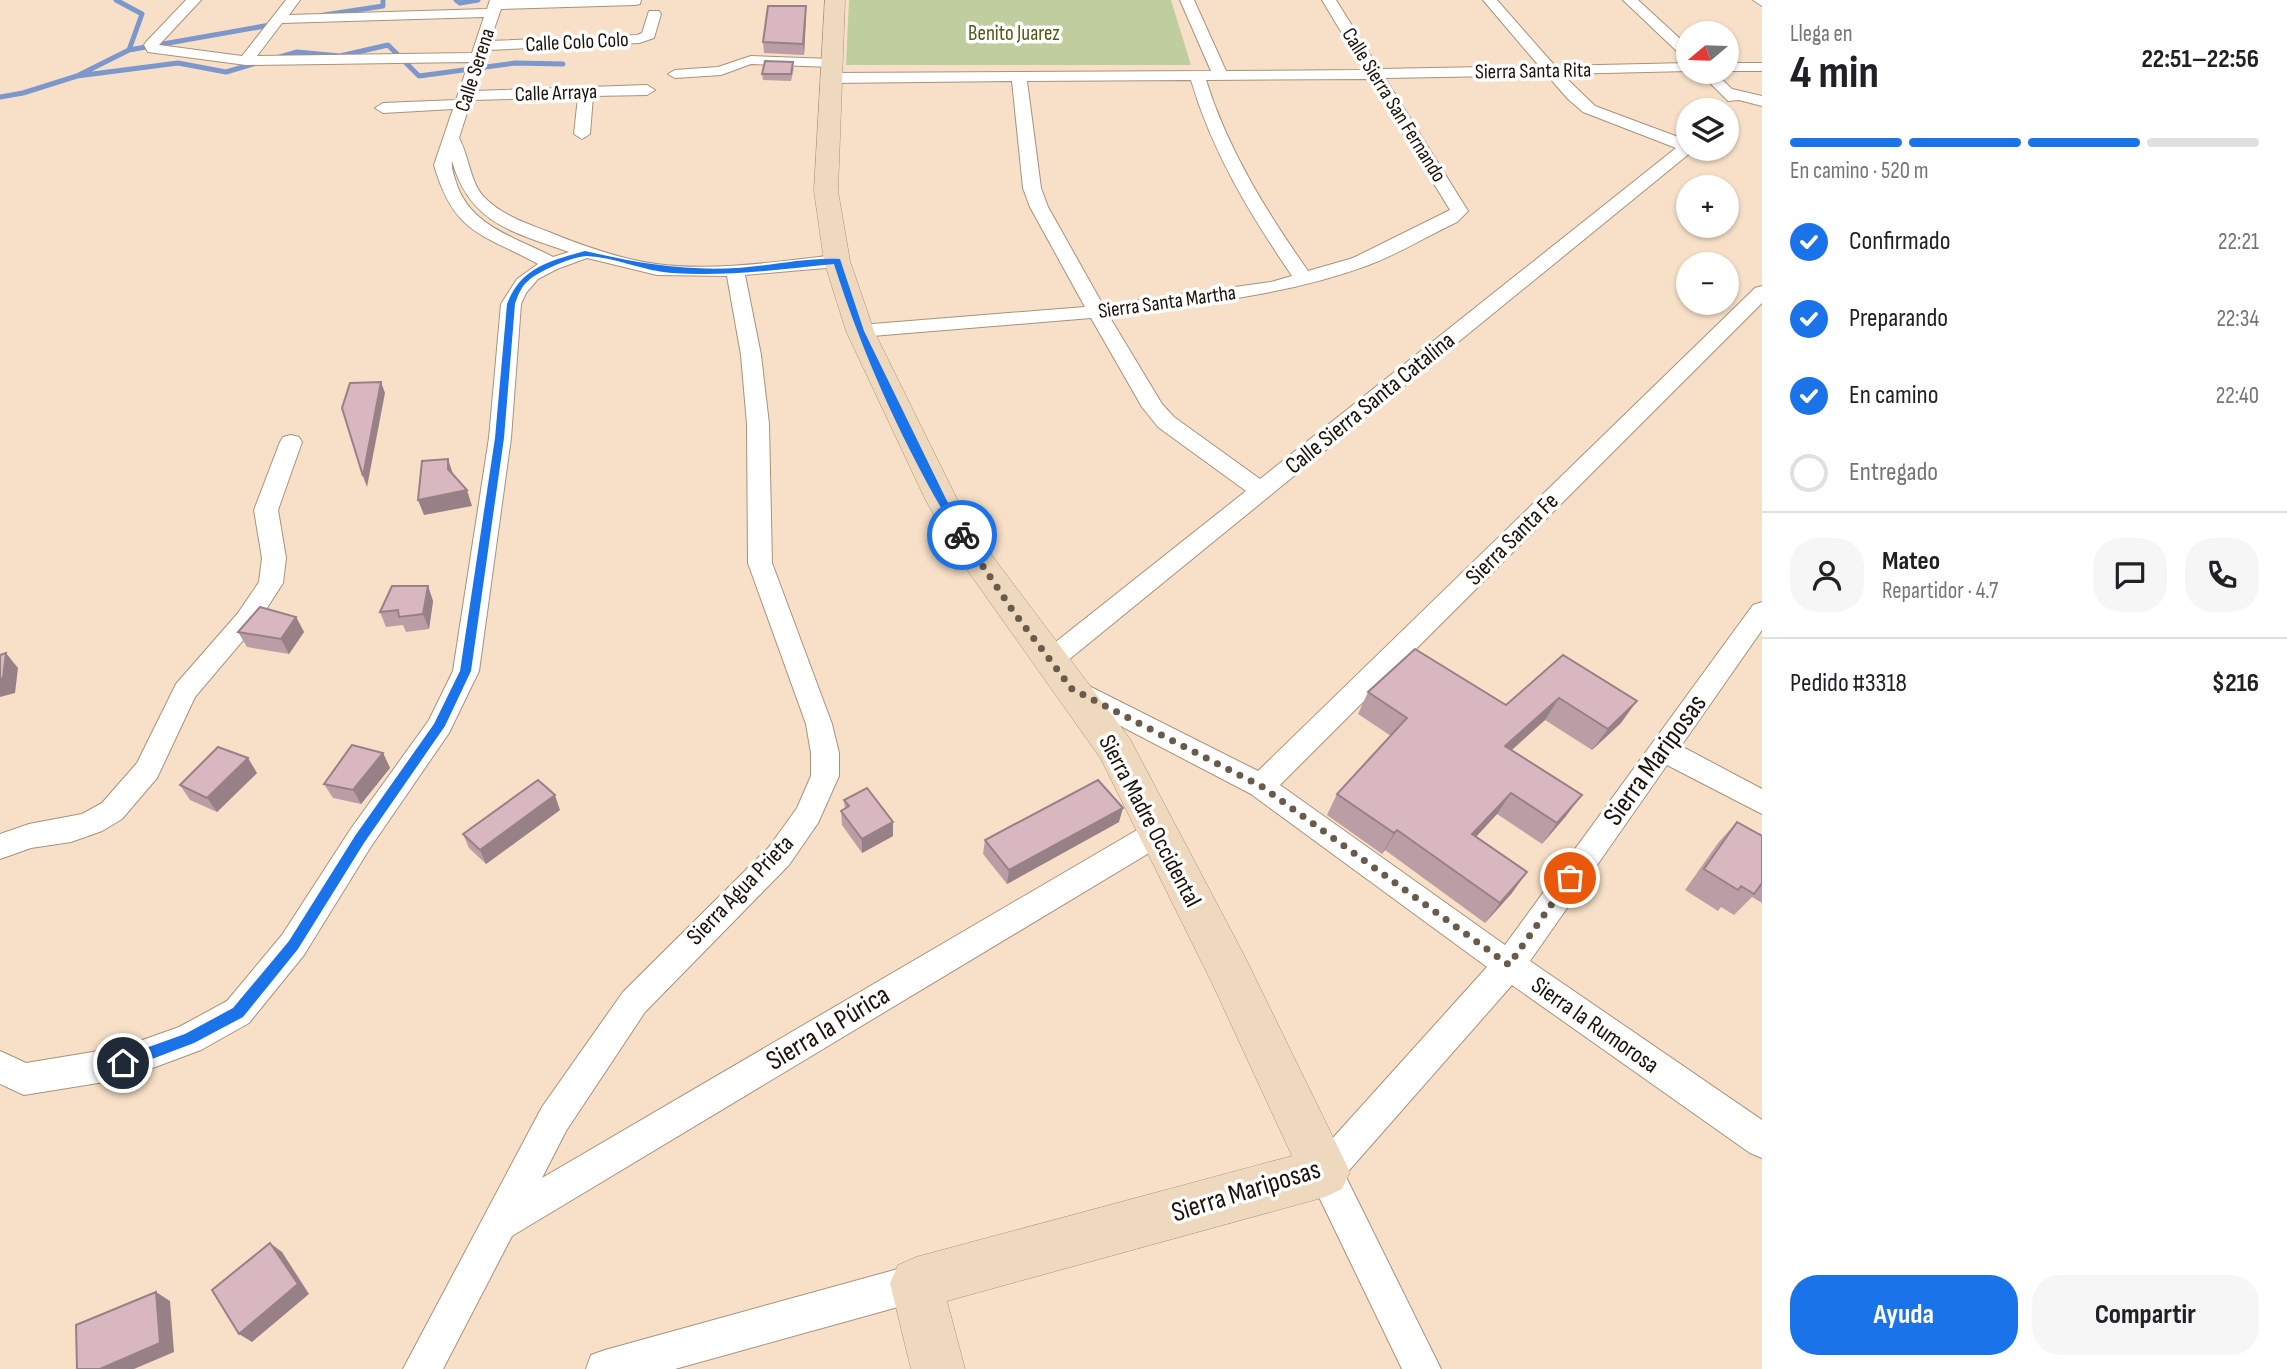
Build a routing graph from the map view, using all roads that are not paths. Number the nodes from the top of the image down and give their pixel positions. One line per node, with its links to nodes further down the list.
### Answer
1 (194, 0): 14 (street)
2 (293, 0): 11 (street)
3 (835, 0): 19 (street, Sierra Madre Occidental)
4 (1187, 0): 21 (street)
5 (1329, 0): 22 (street, Calle Sierra San Fernando)
6 (1490, 0): 18 (street)
7 (1630, 0): 12 (street)
8 (635, 1): 9 (street)
9 (495, 6): 11 (street); 13 (street, Calle Serena)
10 (654, 14): 13 (street, Calle Colo Colo)
11 (279, 19): 14 (street)
12 (1676, 43)
13 (481, 51): 14 (street); 29 (street, Calle Serena)
14 (246, 61)
15 (1676, 67): 18 (street, Sierra Santa Rita)
16 (1740, 67): 17 (street)
17 (1762, 67)
18 (1553, 70): 22 (street, Sierra Santa Rita); 37 (street)
19 (832, 71): 20 (street, Sierra Santa Rita); 24 (street, Sierra Santa Rita); 41 (street, Sierra Madre Occidental)
20 (675, 74)
21 (1220, 74): 22 (street, Sierra Santa Rita); 23 (street, Sierra Santa Rita)
22 (1377, 74): 39 (street, Calle Sierra San Fernando)
23 (1197, 75): 24 (street, Sierra Santa Rita); 44 (street)
24 (1019, 76): 46 (street)
25 (1715, 84): 28 (street)
26 (647, 90): 27 (street, Calle Arraya)
27 (586, 92): 29 (street, Calle Arraya); 35 (street)
28 (1726, 98)
29 (465, 100): 34 (street, Calle Arraya); 36 (street, Calle Serena)
30 (1739, 100): 31 (street)
31 (1762, 101)
32 (1739, 102): 33 (street)
33 (1762, 107)
34 (383, 108)
35 (582, 134)
36 (452, 140): 40 (street, Calle Serena); 42 (street, Calle Serena)
37 (1676, 142)
38 (1676, 156): 49 (street, Calle Sierra Santa Catalina)
39 (1459, 211): 44 (street, Sierra Santa Martha)
40 (585, 253): 42 (street); 43 (street, Calle Serena)
41 (837, 261): 43 (street, Calle Serena); 47 (street, Sierra Madre Occidental)
42 (552, 264): 59 (street)
43 (735, 271): 62 (street, Sierra Agua Prieta)
44 (1304, 279): 46 (street, Sierra Santa Martha)
45 (1762, 292): 54 (street, Sierra Santa Fe)
46 (1097, 312): 47 (street, Sierra Santa Martha); 49 (street)
47 (860, 331): 51 (street, Sierra Madre Occidental)
48 (291, 442): 57 (street)
49 (1261, 491): 51 (street, Calle Sierra Santa Catalina)
50 (1762, 611): 53 (street, Sierra Mariposas)
51 (1052, 659): 52 (street, Sierra Madre Occidental)
52 (1072, 689): 54 (street, Sierra la Rumorosa); 56 (street, Sierra Madre Occidental)
53 (1662, 749): 55 (street); 58 (street, Sierra Mariposas)
54 (1261, 786): 58 (street, Sierra la Rumorosa)
55 (1762, 802)
56 (1159, 832): 61 (street, Sierra Madre Occidental); 62 (street, Sierra la Púrica)
57 (0, 847)
58 (1509, 965): 60 (street, Sierra la Rumorosa); 61 (street, Sierra Mariposas)
59 (0, 1067)
60 (1762, 1141)
61 (1325, 1172): 63 (street, Sierra Mariposas); 67 (street, Sierra Madre Occidental)
62 (497, 1224): 64 (street, Sierra Agua Prieta)
63 (916, 1283): 65 (street, Sierra Mariposas); 66 (street)
64 (422, 1369)
65 (605, 1369)
66 (938, 1369)
67 (1422, 1369)

